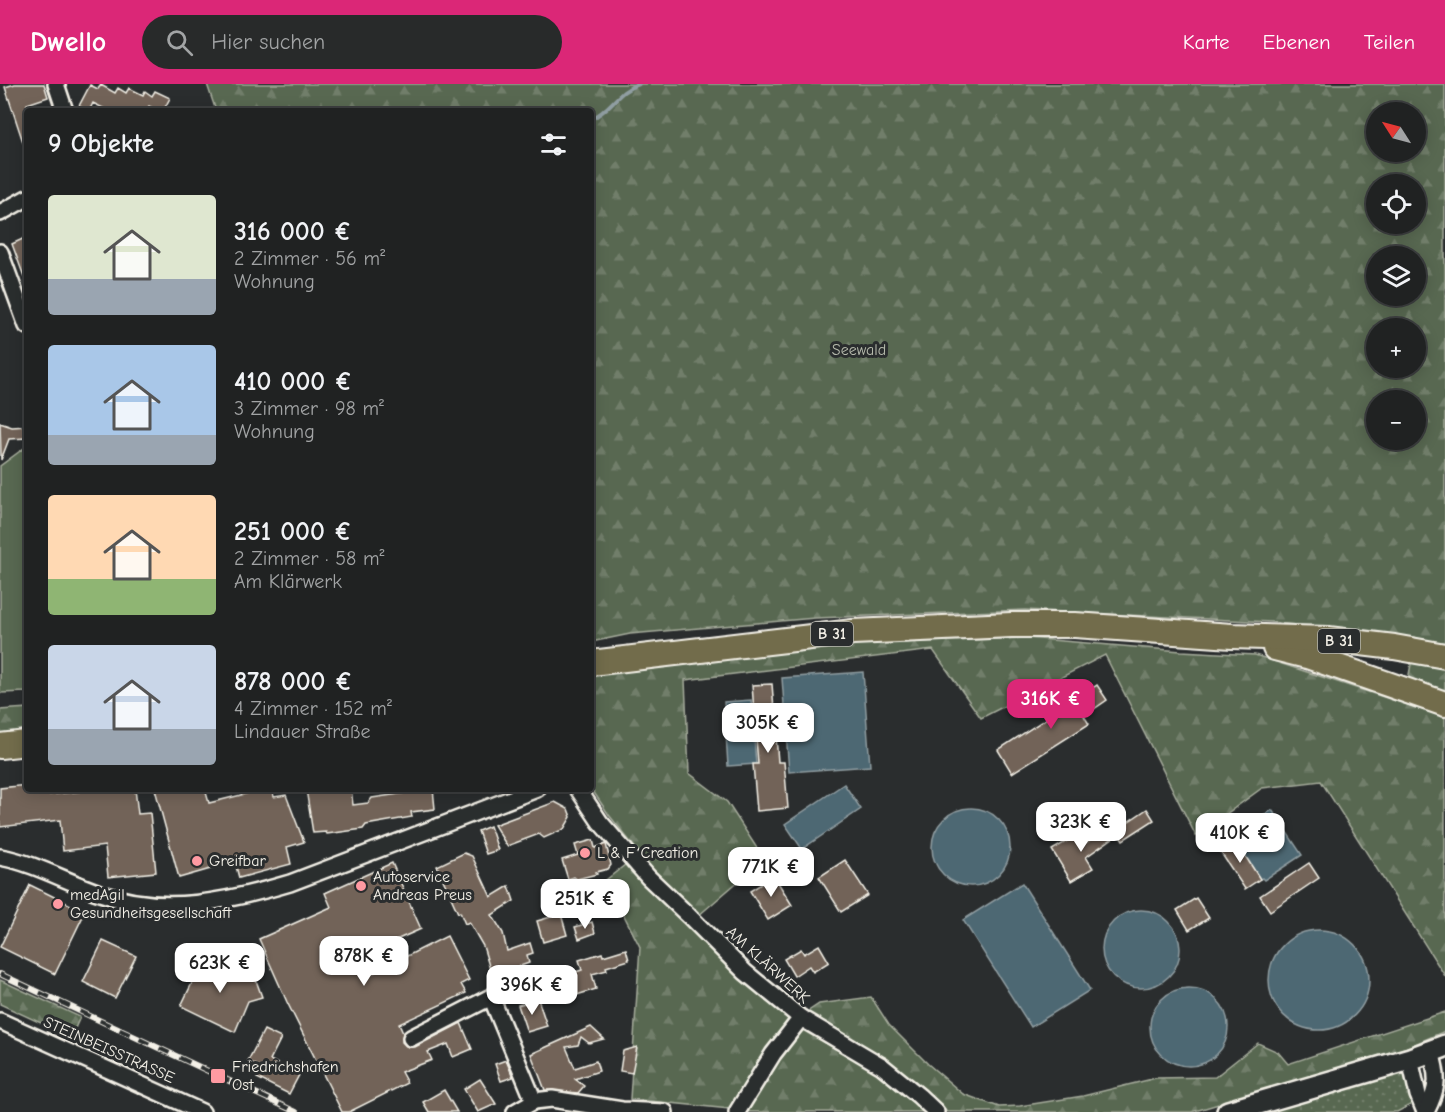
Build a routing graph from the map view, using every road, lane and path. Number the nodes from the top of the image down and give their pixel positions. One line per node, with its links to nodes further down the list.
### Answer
1 (56, 84): 2 (street)
2 (64, 108)
3 (24, 200): 4 (street)
4 (0, 213)
5 (0, 252): 6 (street)
6 (24, 318)
7 (1232, 636): 8 (main road, B 31); 9 (main road, B 31); 10 (main road)
8 (1445, 656)
9 (594, 663)
10 (1445, 704)
11 (24, 743): 12 (main road)
12 (0, 746)
13 (529, 792): 15 (street)
14 (580, 792): 16 (street, AM KLÄRWERK)
15 (0, 857)
16 (801, 1018): 26 (street); 27 (street, AM KLÄRWERK)
17 (0, 1021): 23 (street, STEINBEISSTRASSE)
18 (411, 1038): 21 (street)
19 (1438, 1049): 20 (main road); 29 (street)
20 (1410, 1059): 28 (main road); 29 (street)
21 (534, 1101): 22 (street); 24 (street)
22 (623, 1111): 25 (street)
23 (202, 1112)
24 (515, 1112)
25 (665, 1112)
26 (737, 1112)
27 (936, 1112)
28 (1228, 1112)
29 (1426, 1112)

